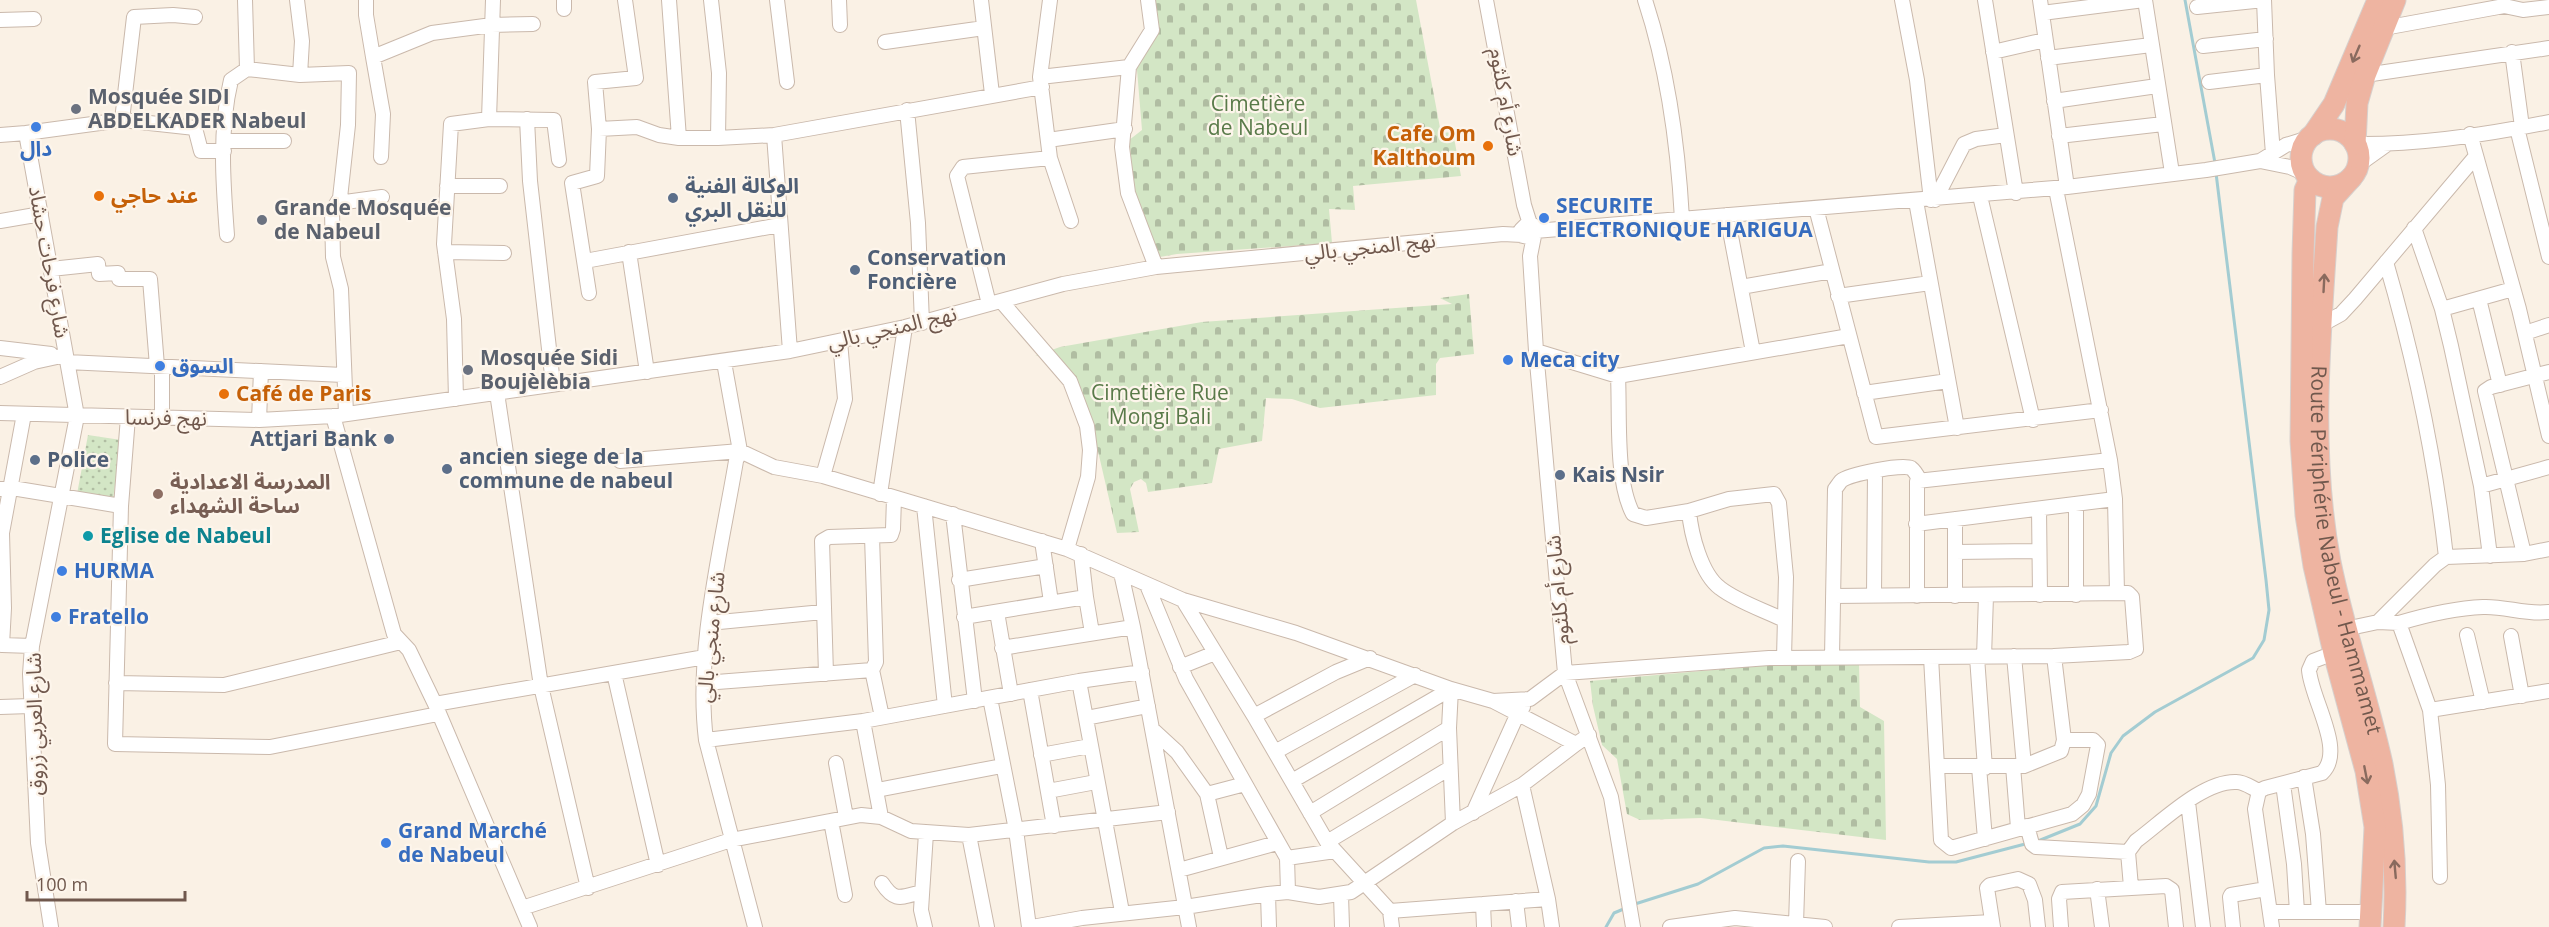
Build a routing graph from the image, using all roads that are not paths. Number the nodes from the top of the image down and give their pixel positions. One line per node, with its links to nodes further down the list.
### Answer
1 (245, 0): 43 (street)
2 (297, 0): 45 (street)
3 (366, 0): 41 (street)
4 (493, 0): 28 (street)
5 (625, 0): 61 (street)
6 (669, 0): 70 (street)
7 (711, 0): 71 (street)
8 (777, 0): 48 (street)
9 (839, 0): 29 (street)
10 (981, 0): 30 (street)
11 (1051, 0): 49 (street)
12 (1148, 0): 42 (street)
13 (1486, 0): 103 (street, شارع أم كلثوم)
14 (1645, 0): 98 (street)
15 (1902, 0): 92 (street)
16 (1985, 0): 38 (street)
17 (2144, 0): 21 (street); 35 (street)
18 (2264, 0): 22 (street); 32 (street)
19 (2378, 0): 69 (highway, one-way to 69)
20 (2395, 0): 31 (highway)
21 (2041, 7): 33 (street)
22 (2197, 7)
23 (2549, 7): 31 (street)
24 (195, 17): 56 (street)
25 (34, 19): 26 (street)
26 (0, 20)
27 (533, 24): 28 (street)
28 (492, 25): 41 (street); 55 (street)
29 (840, 25)
30 (984, 28): 34 (street); 52 (street)
31 (2384, 28): 47 (highway)
32 (2266, 39): 36 (street); 46 (street)
33 (2045, 40): 38 (street); 40 (street)
34 (885, 42)
35 (2151, 45): 40 (street); 51 (street)
36 (2203, 46)
37 (2549, 48): 39 (street)
38 (1993, 52): 67 (street)
39 (2512, 52): 47 (street); 60 (street)
40 (2048, 58): 53 (street)
41 (373, 63): 44 (street); 79 (street)
42 (1129, 66): 49 (street); 62 (street)
43 (248, 69): 45 (street); 76 (street)
44 (349, 73): 45 (street); 94 (street)
45 (300, 75)
46 (2267, 75): 50 (street); 77 (street)
47 (2365, 75): 74 (highway)
48 (787, 82)
49 (1040, 82): 52 (street); 72 (street)
50 (2209, 82)
51 (2157, 86): 53 (street); 59 (street)
52 (992, 94): 54 (street)
53 (2054, 101): 68 (street)
54 (907, 110): 66 (street); 122 (street)
55 (489, 119): 57 (street); 86 (street)
56 (122, 120): 63 (street); 76 (street)
57 (527, 120): 81 (street); 143 (street)
58 (2549, 122): 60 (street)
59 (2163, 124): 68 (street); 84 (street)
60 (2519, 128): 64 (street); 108 (street)
61 (599, 129): 70 (street); 109 (street)
62 (1125, 129): 72 (street); 111 (street)
63 (26, 133): 65 (street); 96 (street, شارع فرحات حشاد)
64 (2470, 134): 75 (street); 78 (street)
65 (0, 135)
66 (774, 135): 71 (street); 101 (street)
67 (2006, 135): 89 (street); 92 (street)
68 (2060, 136): 88 (street)
69 (2311, 137): 74 (highway); 77 (street); 85 (highway)
70 (679, 138): 71 (street)
71 (718, 138)
72 (1048, 140): 80 (street)
73 (284, 141): 76 (street)
74 (2355, 144): 75 (street); 83 (highway)
75 (2386, 145): 83 (street)
76 (224, 146): 104 (street)
77 (2273, 154): 82 (street)
78 (2476, 156): 102 (street); 116 (street)
79 (381, 157)
80 (1050, 158): 100 (street); 120 (street)
81 (559, 160)
82 (2260, 161): 84 (street, نهج المنجي بالي); 85 (street)
83 (2355, 171): 85 (highway); 123 (highway, Route Périphérie Nabeul - Hammamet, one-way to 83)
84 (2172, 173): 88 (street, نهج المنجي بالي)
85 (2308, 176): 223 (highway, Route Périphérie Nabeul - Hammamet)
86 (447, 186): 87 (street); 105 (street)
87 (500, 186)
88 (2062, 188): 89 (street, نهج المنجي بالي); 148 (street)
89 (2016, 193): 90 (street, نهج المنجي بالي)
90 (1980, 196): 92 (street, نهج المنجي بالي); 156 (street)
91 (382, 197): 94 (street)
92 (1933, 200): 93 (street, نهج المنجي بالي)
93 (1916, 201): 95 (street, نهج المنجي بالي); 114 (street)
94 (338, 203): 139 (street)
95 (1816, 208): 97 (street, نهج المنجي بالي); 113 (street)
96 (41, 213): 99 (street); 112 (street, شارع فرحات حشاد)
97 (1727, 215): 98 (street, نهج المنجي بالي); 115 (street)
98 (1682, 219): 103 (street, نهج المنجي بالي)
99 (0, 221)
100 (1071, 221)
101 (780, 225): 106 (street); 130 (street)
102 (2414, 228): 110 (street); 121 (street)
103 (1527, 230): 111 (street, نهج المنجي بالي); 131 (street, شارع أم كلثوم)
104 (227, 235)
105 (445, 252): 107 (street); 147 (street)
106 (629, 252): 109 (street); 137 (street)
107 (504, 253)
108 (2549, 257)
109 (585, 261): 117 (street)
110 (2386, 262): 123 (street); 190 (street)
111 (1156, 267): 120 (street, نهج المنجي بالي)
112 (51, 269): 133 (street, شارع فرحات حشاد); 135 (street)
113 (1832, 271): 115 (street); 118 (street)
114 (1930, 283): 118 (street); 142 (street)
115 (1741, 287): 132 (street)
116 (2513, 289): 119 (street); 126 (street)
117 (589, 293)
118 (1838, 296): 127 (street)
119 (2479, 299): 121 (street); 144 (street)
120 (995, 303): 122 (street, نهج المنجي بالي); 183 (street)
121 (2442, 309): 167 (street)
122 (922, 322): 125 (street, نهج المنجي بالي)
123 (2321, 325): 215 (highway, Route Périphérie Nabeul - Hammamet)
124 (2549, 325): 126 (street)
125 (905, 327): 128 (street, نهج المنجي بالي); 169 (street)
126 (2525, 333): 138 (street)
127 (1849, 336): 132 (street); 146 (street)
128 (840, 341): 130 (street, نهج المنجي بالي); 164 (street)
129 (0, 348): 133 (street)
130 (790, 351): 134 (street, نهج المنجي بالي)
131 (1536, 351): 140 (street); 236 (street, شارع أم كلثوم)
132 (1753, 352): 140 (street)
133 (65, 358): 135 (street); 141 (street); 152 (street, شارع فرحات حشاد)
134 (724, 362): 137 (street, نهج المنجي بالي); 159 (street)
135 (159, 367): 136 (street); 154 (street)
136 (261, 371): 139 (street); 155 (street)
137 (647, 372): 143 (street, نهج المنجي بالي)
138 (2542, 374): 144 (street); 158 (street)
139 (343, 375): 151 (street)
140 (1618, 376): 177 (street)
141 (0, 377)
142 (1948, 381): 146 (street); 157 (street)
143 (553, 384): 145 (street, نهج المنجي بالي)
144 (2500, 385): 166 (street)
145 (496, 393): 147 (street, نهج المنجي بالي); 242 (street)
146 (1864, 393): 157 (street)
147 (456, 399): 151 (street, نهج المنجي بالي)
148 (2101, 410): 156 (street); 160 (street)
149 (0, 413): 150 (street, نهج فرنسا)
150 (24, 414): 152 (street, نهج فرنسا); 168 (street)
151 (339, 415): 155 (street, نهج فرنسا); 219 (street)
152 (77, 416): 153 (street, نهج فرنسا); 170 (street, شارع العربي زروق)
153 (128, 417): 154 (street, نهج فرنسا); 174 (street)
154 (162, 418): 155 (street, نهج فرنسا)
155 (258, 420)
156 (2033, 420): 157 (street)
157 (1957, 428)
158 (2549, 436)
159 (740, 451): 161 (street); 164 (street); 212 (street, شارع منجي بالي)
160 (2110, 460): 165 (street); 172 (street)
161 (620, 461)
162 (2549, 467): 166 (street)
163 (1875, 471): 165 (street); 197 (street); 198 (street)
164 (823, 476): 169 (street)
165 (1920, 479): 180 (street)
166 (2506, 479): 167 (street); 188 (street)
167 (2481, 486): 189 (street)
168 (6, 489): 170 (street); 220 (street)
169 (880, 494): 171 (street)
170 (62, 496): 174 (street); 220 (street, شارع العربي زروق)
171 (894, 498): 175 (street); 181 (street)
172 (2115, 499): 173 (street); 195 (street)
173 (2076, 504): 176 (street); 196 (street)
174 (121, 506): 240 (street)
175 (924, 506): 178 (street); 254 (street)
176 (2039, 508): 179 (street); 185 (street)
177 (1689, 512): 210 (street); 210 (street)
178 (953, 514): 182 (street); 193 (street)
179 (1955, 519): 180 (street); 186 (street)
180 (1916, 524): 199 (street)
181 (872, 536): 206 (street); 233 (street)
182 (1042, 541): 183 (street); 191 (street)
183 (1067, 549): 187 (street)
184 (2549, 549): 188 (street)
185 (2039, 551): 186 (street); 202 (street)
186 (1955, 552): 200 (street)
187 (1081, 554): 192 (street); 203 (street)
188 (2524, 554): 189 (street)
189 (2490, 556): 190 (street)
190 (2446, 557): 211 (street)
191 (1046, 566): 193 (street); 205 (street)
192 (1121, 573): 194 (street); 214 (street)
193 (959, 580): 209 (street)
194 (1147, 585): 204 (street); 232 (street)
195 (2116, 593): 196 (street); 225 (street)
196 (2076, 595): 202 (street)
197 (1833, 596): 198 (street); 227 (street)
198 (1874, 596): 199 (street)
199 (1917, 596): 200 (street)
200 (1955, 596): 201 (street)
201 (1986, 596): 202 (street); 229 (street)
202 (2040, 596)
203 (1086, 597): 205 (street); 216 (street)
204 (1183, 600): 222 (street); 230 (street)
205 (1051, 602): 207 (street)
206 (823, 612): 212 (street); 237 (street)
207 (997, 612): 209 (street); 221 (street)
208 (2549, 612): 213 (street)
209 (964, 617): 251 (street)
210 (1784, 620): 231 (street)
211 (2378, 622): 213 (street); 215 (street)
212 (709, 623): 226 (street, شارع منجي بالي)
213 (2400, 624): 258 (street)
214 (1133, 627): 216 (street); 234 (street)
215 (2345, 629): 365 (highway, Route Périphérie Nabeul - Hammamet, one-way to 215)
216 (1092, 633): 221 (street)
217 (2468, 635): 252 (street)
218 (2511, 636): 247 (street)
219 (401, 642): 240 (street); 257 (street)
220 (32, 646): 253 (street, شارع العربي زروق)
221 (1002, 648): 246 (street)
222 (1215, 653): 232 (street); 260 (street)
223 (2334, 653): 279 (street); 336 (highway, Route Périphérie Nabeul - Hammamet, one-way to 336)
224 (2014, 656): 225 (street); 229 (street); 276 (street)
225 (2054, 656): 268 (street)
226 (705, 657): 235 (street); 241 (street, شارع منجي بالي)
227 (1832, 657): 228 (street); 231 (street)
228 (1931, 657): 229 (street); 275 (street)
229 (1980, 657): 277 (street)
230 (1370, 658): 238 (street); 260 (street)
231 (1784, 658): 236 (street)
232 (1180, 667): 282 (street)
233 (872, 670): 237 (street); 261 (street)
234 (1142, 672): 239 (street); 255 (street)
235 (614, 673): 242 (street); 311 (street)
236 (1565, 673): 249 (street); 266 (street, شارع أم كلثوم)
237 (826, 674): 241 (street)
238 (1414, 675): 244 (street); 271 (street)
239 (1079, 681): 243 (street); 262 (street)
240 (116, 683): 257 (street)
241 (704, 683): 267 (street, شارع منجي بالي)
242 (541, 686): 257 (street); 317 (street)
243 (1030, 690): 246 (street); 272 (street)
244 (1451, 690): 250 (street); 264 (street); 280 (street)
245 (2549, 691): 247 (street)
246 (1011, 694): 248 (street)
247 (2522, 696): 252 (street)
248 (990, 698): 251 (street); 274 (street)
249 (1530, 699): 250 (street); 259 (street)
250 (1492, 700): 259 (street)
251 (975, 701): 254 (street)
252 (2483, 702): 258 (street)
253 (30, 706): 256 (street); 341 (street, شارع العربي زروق)
254 (945, 706): 261 (street)
255 (1148, 706): 262 (street); 265 (street)
256 (0, 707)
257 (436, 709): 329 (street)
258 (2430, 710): 313 (street)
259 (1518, 713): 269 (street); 292 (street)
260 (1254, 716): 271 (street)
261 (882, 717): 263 (street)
262 (1086, 718): 270 (street)
263 (864, 721): 267 (street); 285 (street)
264 (1449, 728): 278 (street); 291 (street)
265 (1152, 729): 288 (street); 290 (street)
266 (1589, 735): 269 (street); 335 (street, شارع أم كلثوم)
267 (706, 740): 304 (street, شارع منجي بالي)
268 (2064, 740): 276 (street); 300 (street)
269 (1576, 744): 284 (street)
270 (1090, 746): 272 (street); 281 (street)
271 (1275, 752): 280 (street)
272 (1041, 755): 286 (street)
273 (836, 763): 293 (street)
274 (1002, 766): 285 (street); 299 (street)
275 (1937, 766): 277 (street); 303 (street)
276 (2018, 766): 277 (street); 300 (street)
277 (1982, 767): 303 (street)
278 (1450, 768): 297 (street); 306 (street)
279 (2304, 777): 283 (street); 334 (street)
280 (1292, 781): 291 (street)
281 (1096, 782): 286 (street); 295 (street)
282 (1245, 784): 288 (street); 305 (street)
283 (2283, 784): 287 (street); 333 (street)
284 (1522, 785): 292 (street); 325 (street)
285 (877, 790): 294 (street)
286 (1048, 791): 298 (street)
287 (2259, 791): 289 (street); 319 (street)
288 (1207, 794): 308 (street)
289 (2188, 802): 307 (street); 362 (street)
290 (1168, 812): 295 (street); 312 (street)
291 (1310, 813): 306 (street)
292 (1473, 813): 297 (street)
293 (846, 817): 294 (street); 296 (street)
294 (881, 817): 301 (street)
295 (1104, 819): 298 (street); 331 (street)
296 (831, 821): 304 (street); 323 (street)
297 (1453, 823): 315 (street)
298 (1054, 826): 299 (street)
299 (1016, 830): 302 (street); 346 (street)
300 (2026, 832): 303 (street); 307 (street)
301 (926, 833): 302 (street); 320 (street)
302 (969, 835): 345 (street)
303 (1985, 839)
304 (731, 840): 311 (street); 343 (street, شارع منجي بالي)
305 (1277, 843): 308 (street); 309 (street)
306 (1331, 847): 309 (street); 315 (street)
307 (2128, 852): 316 (street)
308 (1221, 857): 312 (street)
309 (1287, 858): 321 (street)
310 (1798, 861): 339 (street)
311 (658, 865): 317 (street)
312 (1179, 870): 328 (street)
313 (2440, 877)
314 (882, 884): 320 (street)
315 (1365, 884): 324 (street); 330 (street)
316 (2131, 887): 318 (street); 361 (street)
317 (588, 888): 329 (street)
318 (2097, 889): 359 (street); 360 (street)
319 (2266, 890): 332 (street); 363 (street)
320 (922, 892): 344 (street)
321 (1288, 892): 322 (street); 324 (street)
322 (1268, 894): 328 (street); 348 (street)
323 (845, 895)
324 (1341, 895): 349 (street)
325 (1548, 899): 326 (street); 353 (street)
326 (1516, 901): 327 (street); 352 (street)
327 (1483, 904): 330 (street); 351 (street)
328 (1185, 907): 331 (street); 347 (street)
329 (522, 908): 342 (street)
330 (1390, 911): 350 (street)
331 (1122, 912): 337 (street)
332 (2270, 912): 333 (street); 364 (street)
333 (2297, 912): 334 (street)
334 (2319, 912): 336 (street)
335 (1633, 920)
336 (2371, 920)
337 (1083, 922): 346 (street)
338 (1736, 922): 339 (street); 354 (street)
339 (1796, 924): 355 (street)
340 (1992, 925): 357 (street); 358 (street)
341 (51, 927)
342 (530, 927)
343 (755, 927)
344 (925, 927)
345 (987, 927)
346 (1030, 927)
347 (1189, 927)
348 (1269, 927)
349 (1342, 927)
350 (1392, 927)
351 (1484, 927)
352 (1519, 927)
353 (1552, 927)
354 (1670, 927)
355 (1825, 927)
356 (1899, 927): 357 (street)
357 (1906, 927)
358 (2038, 927)
359 (2061, 927)
360 (2102, 927)
361 (2176, 927)
362 (2204, 927)
363 (2233, 927)
364 (2272, 927)
365 (2394, 927)

